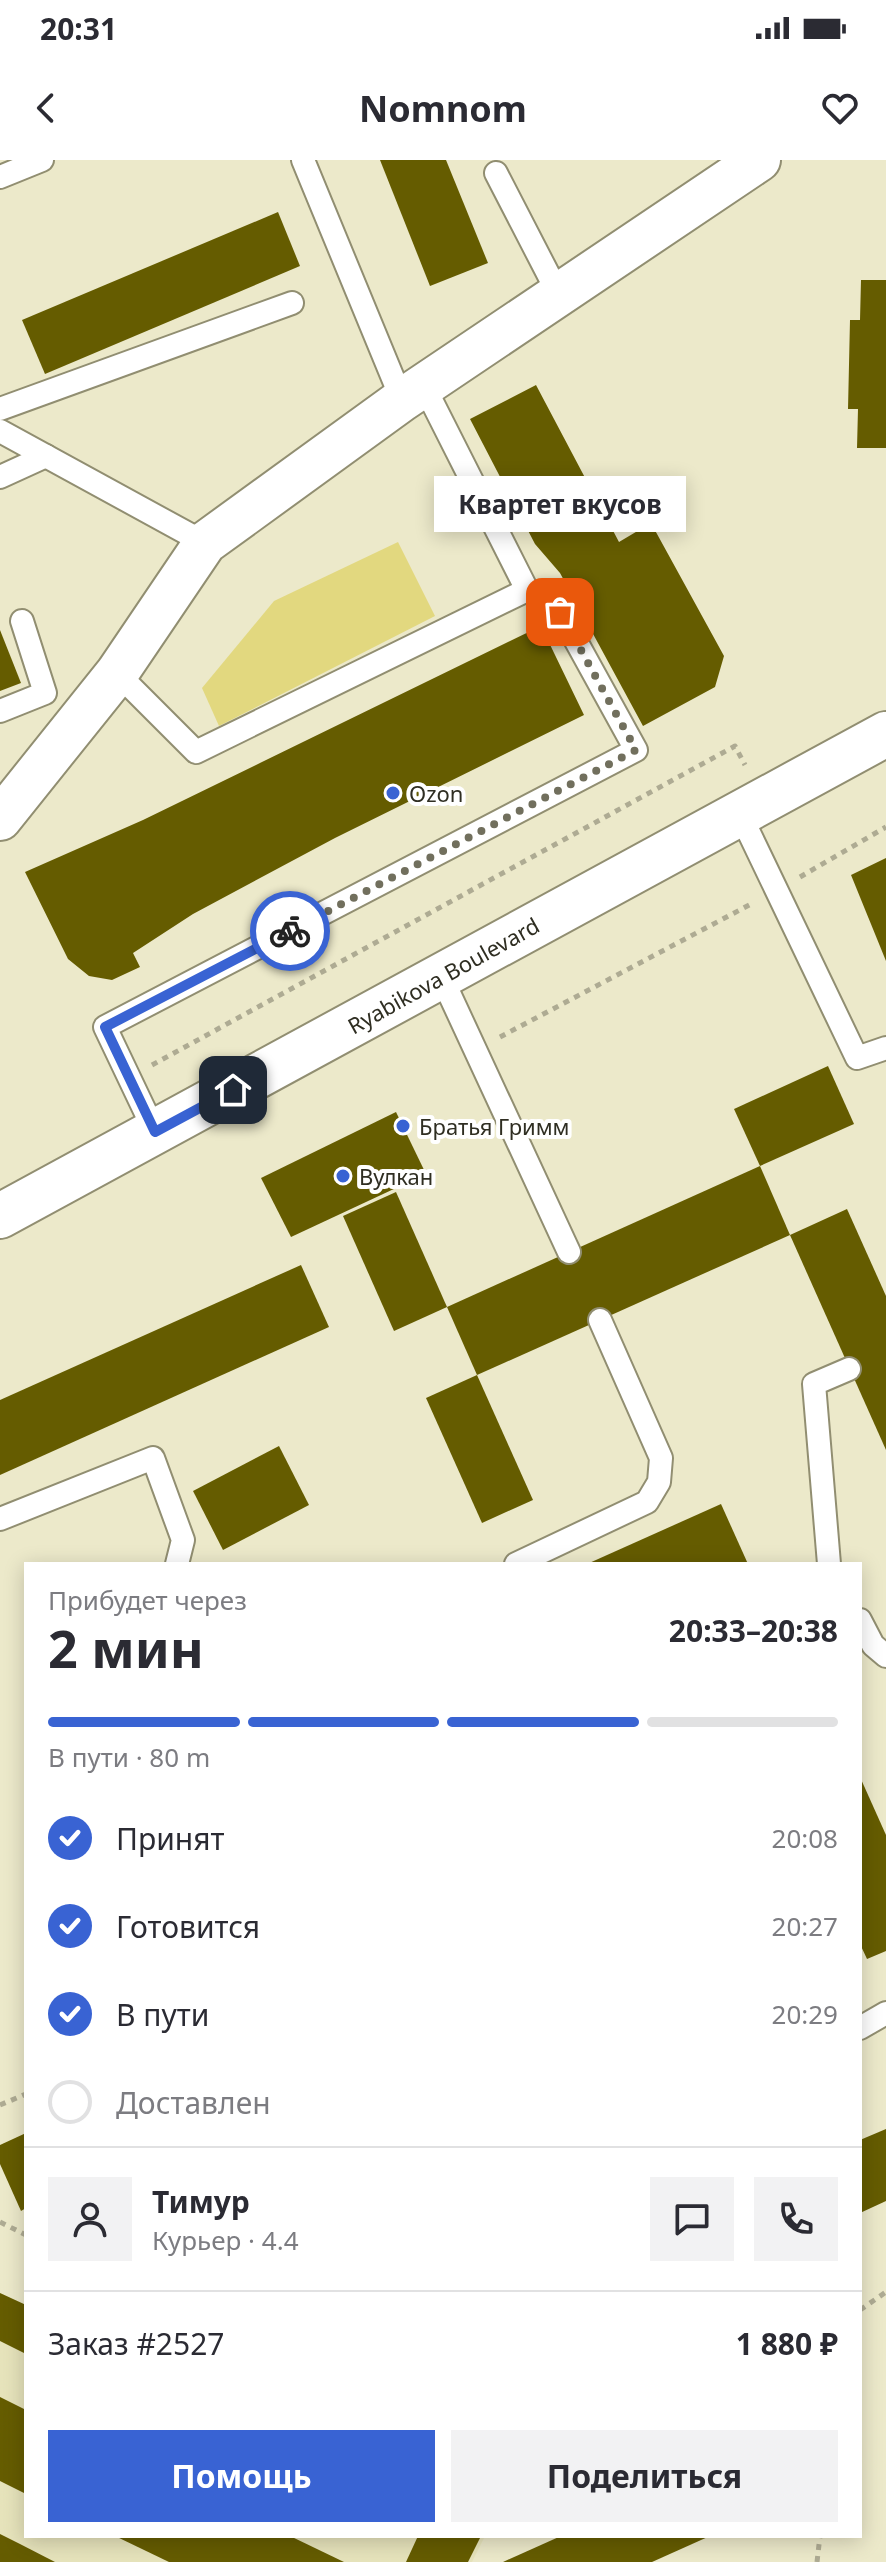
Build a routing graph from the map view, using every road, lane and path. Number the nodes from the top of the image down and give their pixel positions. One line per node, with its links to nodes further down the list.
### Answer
1 (42, 160): 5 (lane)
2 (303, 160): 8 (lane)
3 (759, 160): 6 (street)
4 (496, 173): 6 (lane)
5 (0, 177)
6 (560, 297): 8 (street)
7 (292, 303): 9 (lane)
8 (413, 393): 13 (street); 14 (lane)
9 (0, 409)
10 (0, 431): 11 (lane)
11 (46, 456): 12 (lane); 13 (lane)
12 (0, 477)
13 (205, 543): 16 (street)
14 (527, 590): 16 (lane); 27 (lane)
15 (22, 621): 17 (lane)
16 (117, 673): 20 (street)
17 (0, 711)
18 (886, 734): 19 (street, Ryabikova Boulevard)
19 (745, 793): 22 (lane); 23 (street, Ryabikova Boulevard); 26 (path)
20 (0, 819)
21 (886, 827): 22 (path)
22 (777, 891): 24 (lane); 25 (path)
23 (441, 976): 25 (lane); 27 (street, Ryabikova Boulevard)
24 (886, 1048)
25 (475, 1050): 29 (lane)
26 (138, 1073)
27 (155, 1132): 28 (street, Ryabikova Boulevard)
28 (0, 1216)
29 (569, 1252)
30 (600, 1320): 34 (lane)
31 (849, 1369): 35 (lane)
32 (0, 1519): 33 (lane)
33 (178, 1562)
34 (520, 1562)
35 (826, 1562)
36 (862, 1624): 37 (lane)
37 (886, 1656)
38 (886, 2013): 39 (lane)
39 (862, 2027)
40 (24, 2095): 41 (path)
41 (0, 2105)
42 (0, 2222): 43 (path)
43 (24, 2234)
44 (886, 2292): 45 (path)
45 (862, 2309)
46 (820, 2538): 47 (path)
47 (817, 2562)

